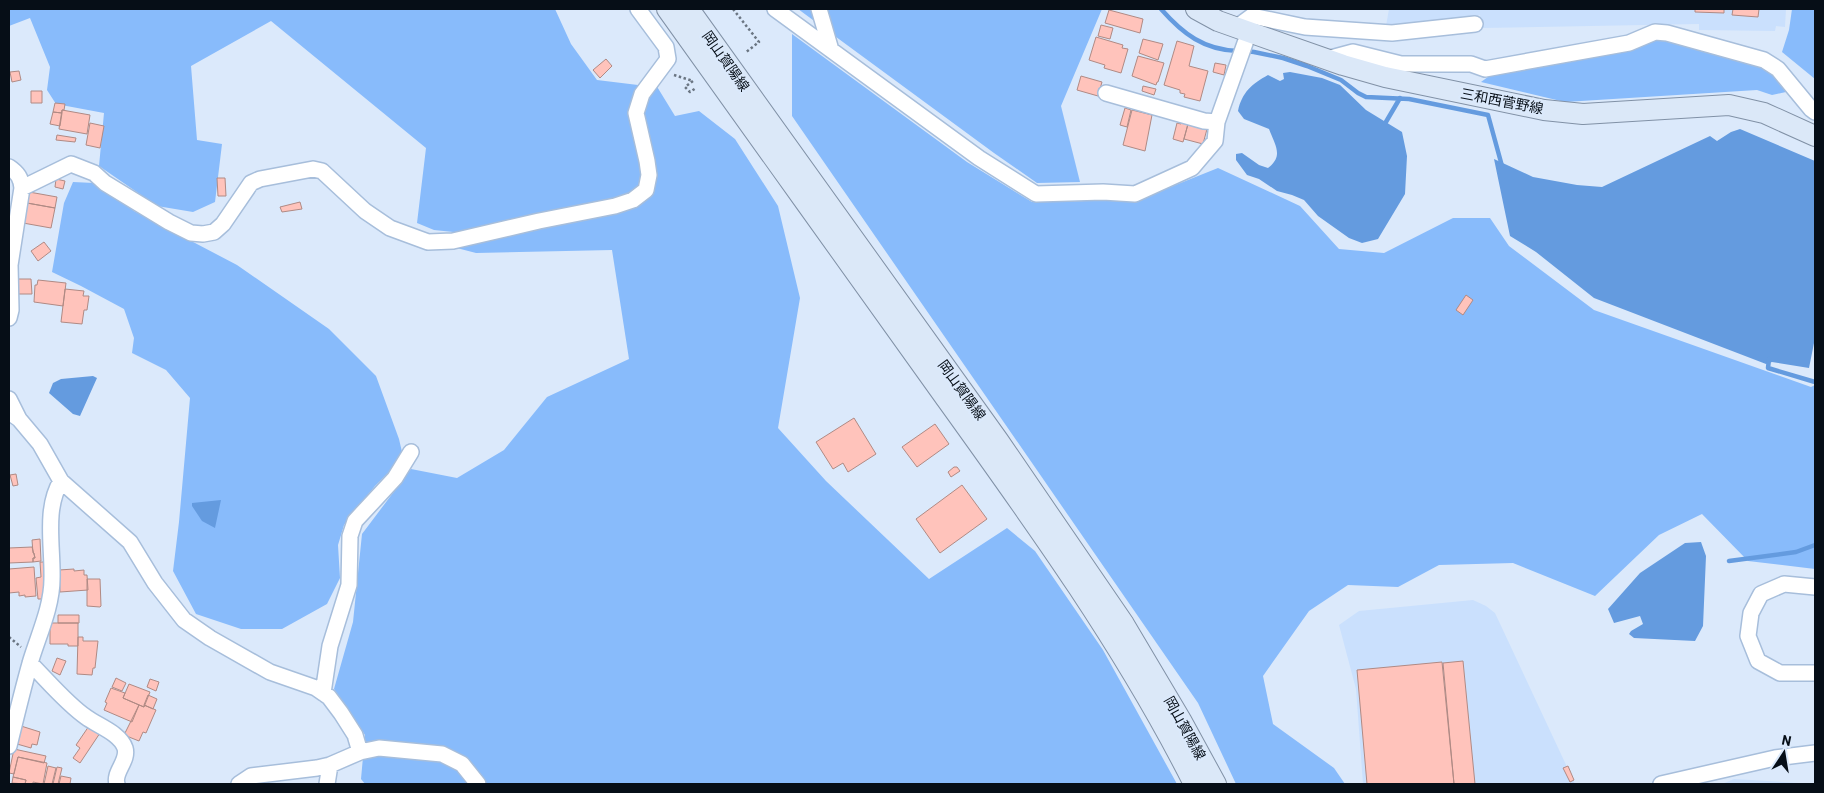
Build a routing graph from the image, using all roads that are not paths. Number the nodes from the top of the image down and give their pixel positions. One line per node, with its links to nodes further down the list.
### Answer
1 (638, 9): 16 (street)
2 (667, 9): 34 (main road, 岡山賀陽線)
3 (689, 9): 35 (main road, 岡山賀陽線)
4 (775, 9): 9 (street)
5 (819, 9): 9 (street)
6 (1196, 9): 8 (main road, 三和西菅野線)
7 (1475, 24): 8 (street)
8 (1242, 41): 10 (main road, 三和西菅野線); 13 (street)
9 (831, 50): 13 (street)
10 (1327, 59): 12 (street); 14 (main road, 三和西菅野線)
11 (1106, 93): 13 (street)
12 (1815, 112)
13 (1217, 122)
14 (1815, 136)
15 (9, 167): 16 (street)
16 (22, 188): 17 (street)
17 (9, 318)
18 (9, 398): 19 (street)
19 (14, 416): 21 (street)
20 (411, 452): 25 (street)
21 (61, 481): 23 (street); 25 (street)
22 (1815, 587): 24 (street)
23 (30, 664): 26 (street); 30 (street)
24 (1815, 673)
25 (323, 693): 27 (street)
26 (9, 746)
27 (360, 752): 29 (street); 33 (street)
28 (1815, 753): 36 (street)
29 (330, 765): 31 (street); 32 (street)
30 (117, 784)
31 (239, 784)
32 (326, 784)
33 (478, 784)
34 (1194, 784)
35 (1216, 784)
36 (1661, 784)

